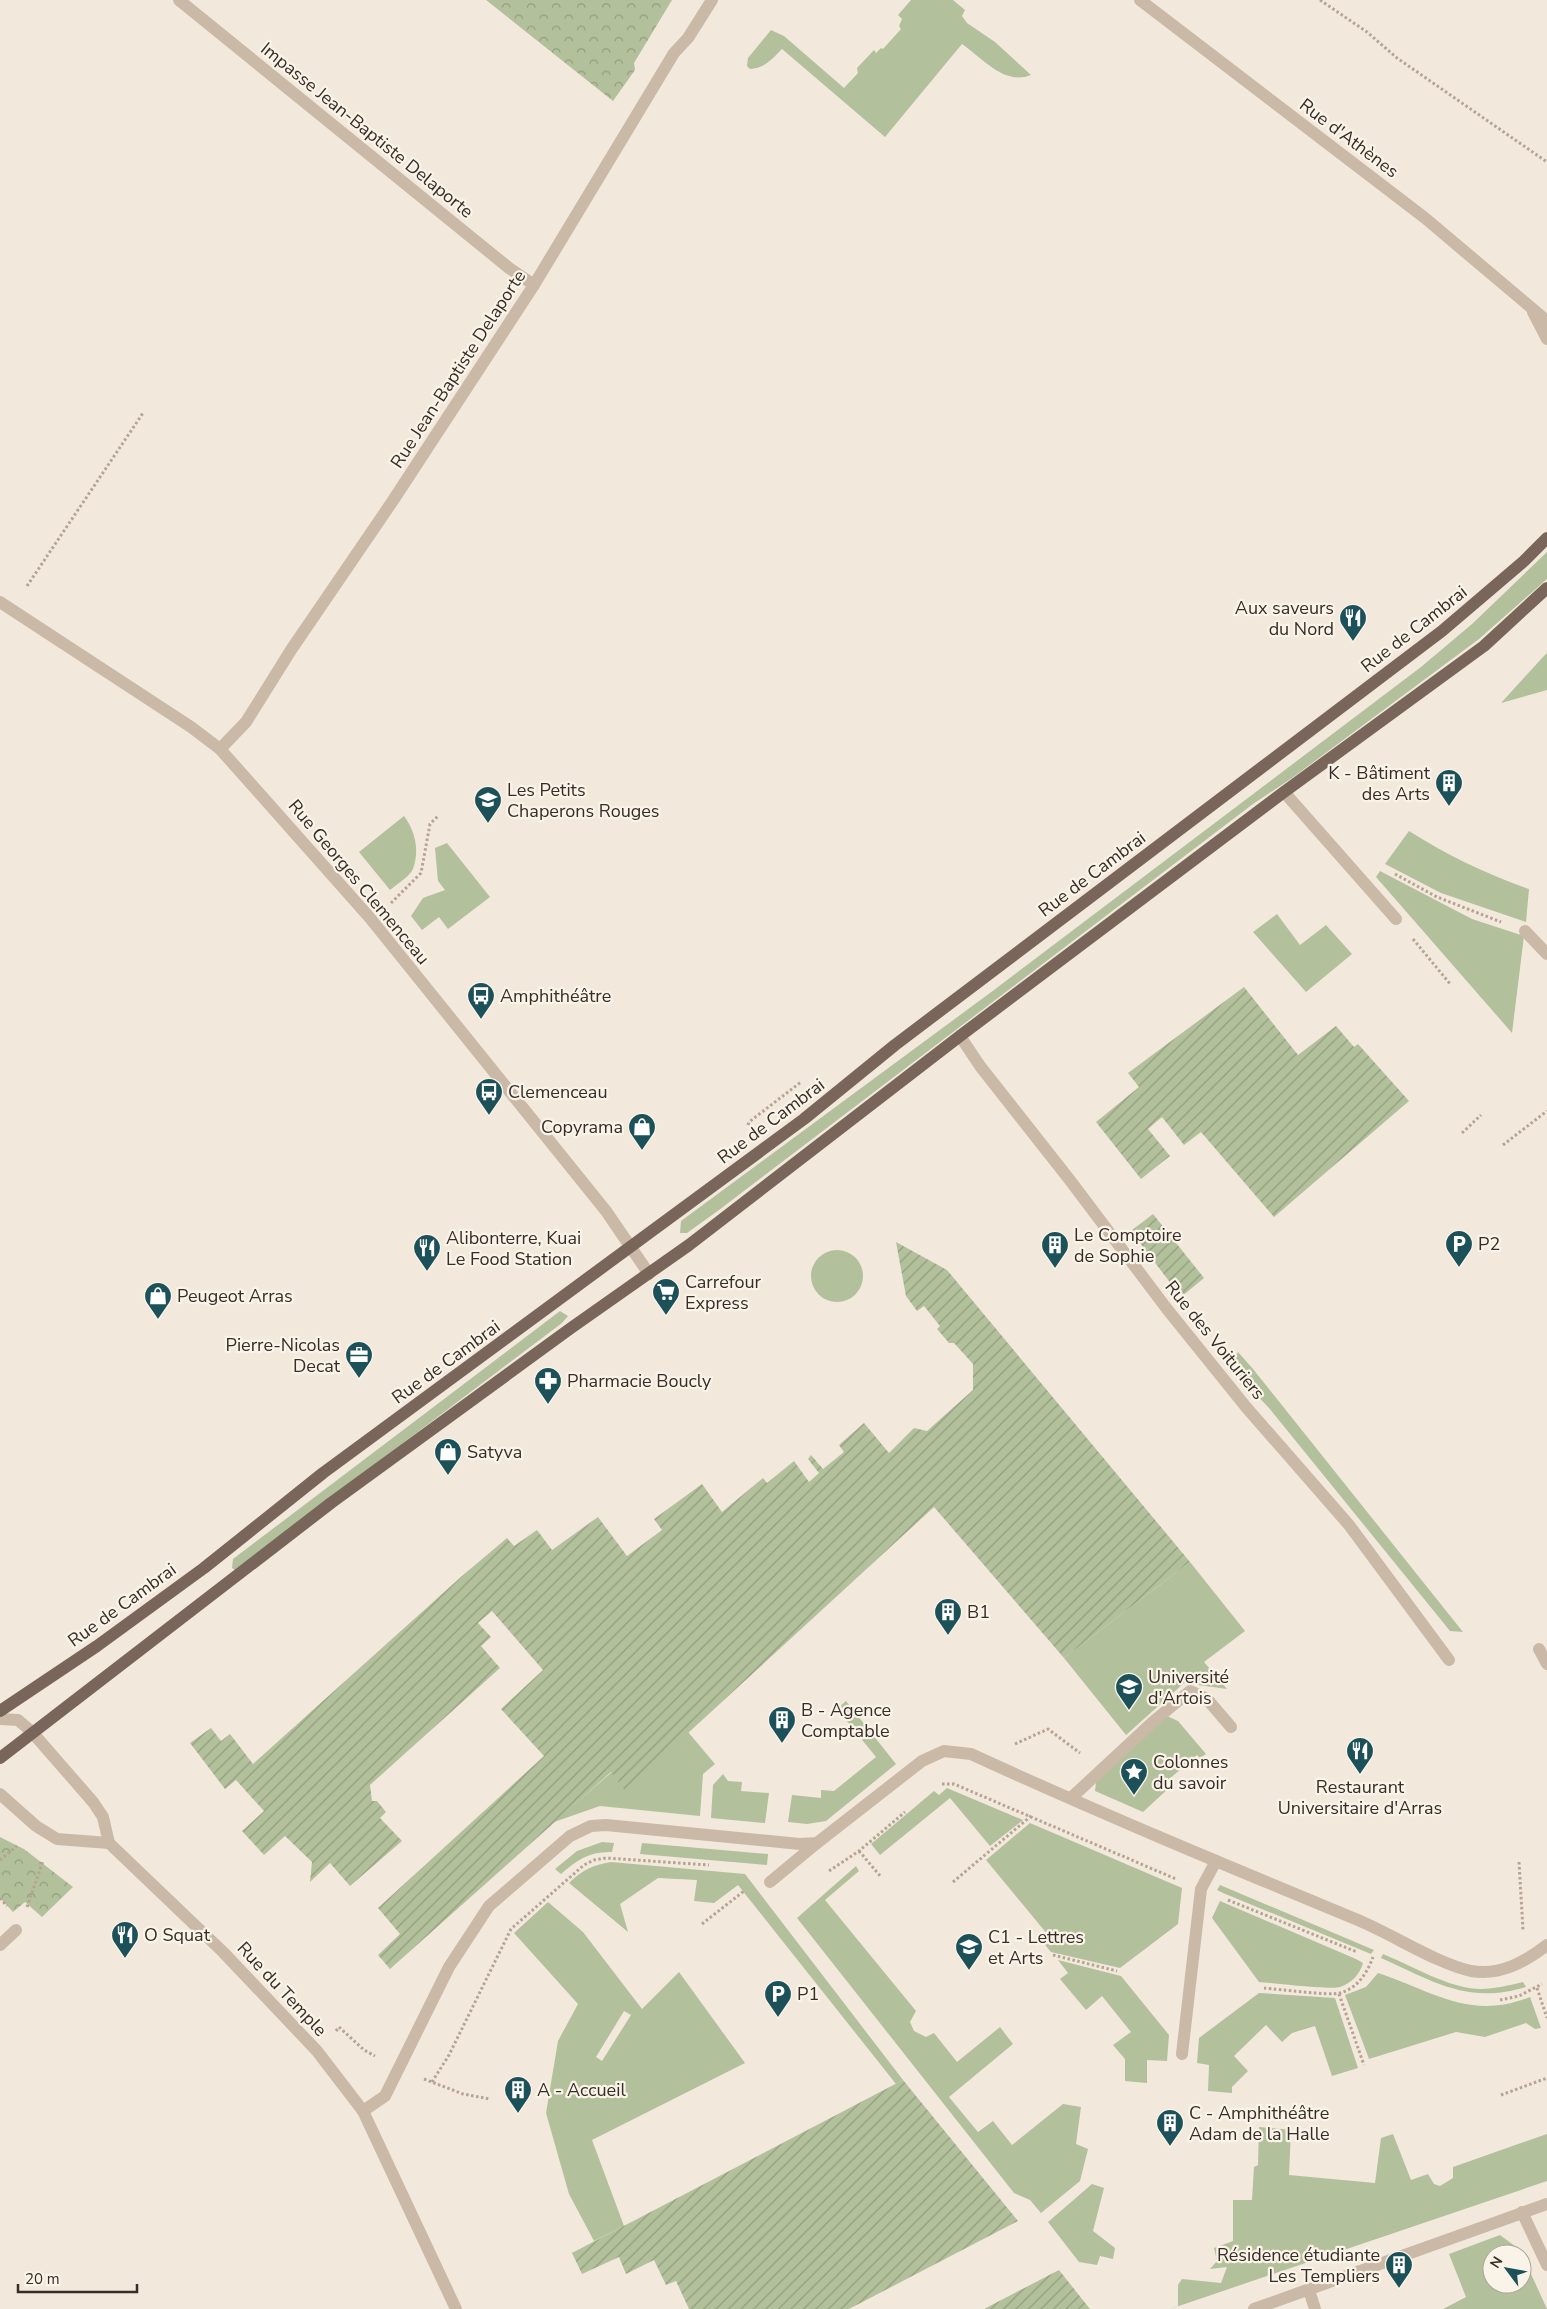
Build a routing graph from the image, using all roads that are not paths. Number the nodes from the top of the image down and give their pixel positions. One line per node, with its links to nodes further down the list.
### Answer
1 (179, 0): 4 (street, Impasse Jean-Baptiste Delaporte)
2 (712, 0): 4 (street, Rue Jean-Baptiste Delaporte)
3 (1140, 0): 5 (street, Rue d'Athènes)
4 (534, 285): 11 (street, Rue Jean-Baptiste Delaporte)
5 (1532, 310): 6 (street); 7 (street)
6 (1547, 320)
7 (1547, 339)
8 (1547, 538): 17 (main road, Rue de Cambrai)
9 (1547, 588): 12 (main road)
10 (0, 602): 11 (street, Rue Georges Clemenceau)
11 (220, 749): 17 (street, Rue Georges Clemenceau)
12 (1284, 792): 13 (street); 16 (main road)
13 (1396, 919)
14 (1525, 931): 15 (street)
15 (1547, 954)
16 (960, 1036): 18 (main road); 20 (street, Rue des Voituriers)
17 (632, 1247): 18 (street, Rue Georges Clemenceau); 22 (main road, Rue de Cambrai)
18 (650, 1274): 25 (main road)
19 (1539, 1649): 21 (street)
20 (1450, 1660)
21 (1547, 1664)
22 (0, 1711)
23 (0, 1719): 25 (street)
24 (1231, 1727): 28 (street)
25 (32, 1732): 26 (main road); 29 (street)
26 (0, 1758)
27 (0, 1794): 29 (street)
28 (1071, 1798): 30 (street); 31 (street)
29 (109, 1843): 37 (street, Rue du Temple)
30 (817, 1843): 32 (street); 37 (street)
31 (1216, 1862): 35 (street); 36 (street)
32 (770, 1882)
33 (16, 1930): 34 (street)
34 (0, 1945)
35 (1547, 1945)
36 (1182, 2054)
37 (363, 2111): 42 (street, Rue du Temple)
38 (1547, 2204): 39 (street)
39 (1522, 2212): 40 (street); 41 (street)
40 (1547, 2265)
41 (1309, 2290): 43 (street); 44 (street)
42 (456, 2309)
43 (1254, 2309)
44 (1315, 2309)

